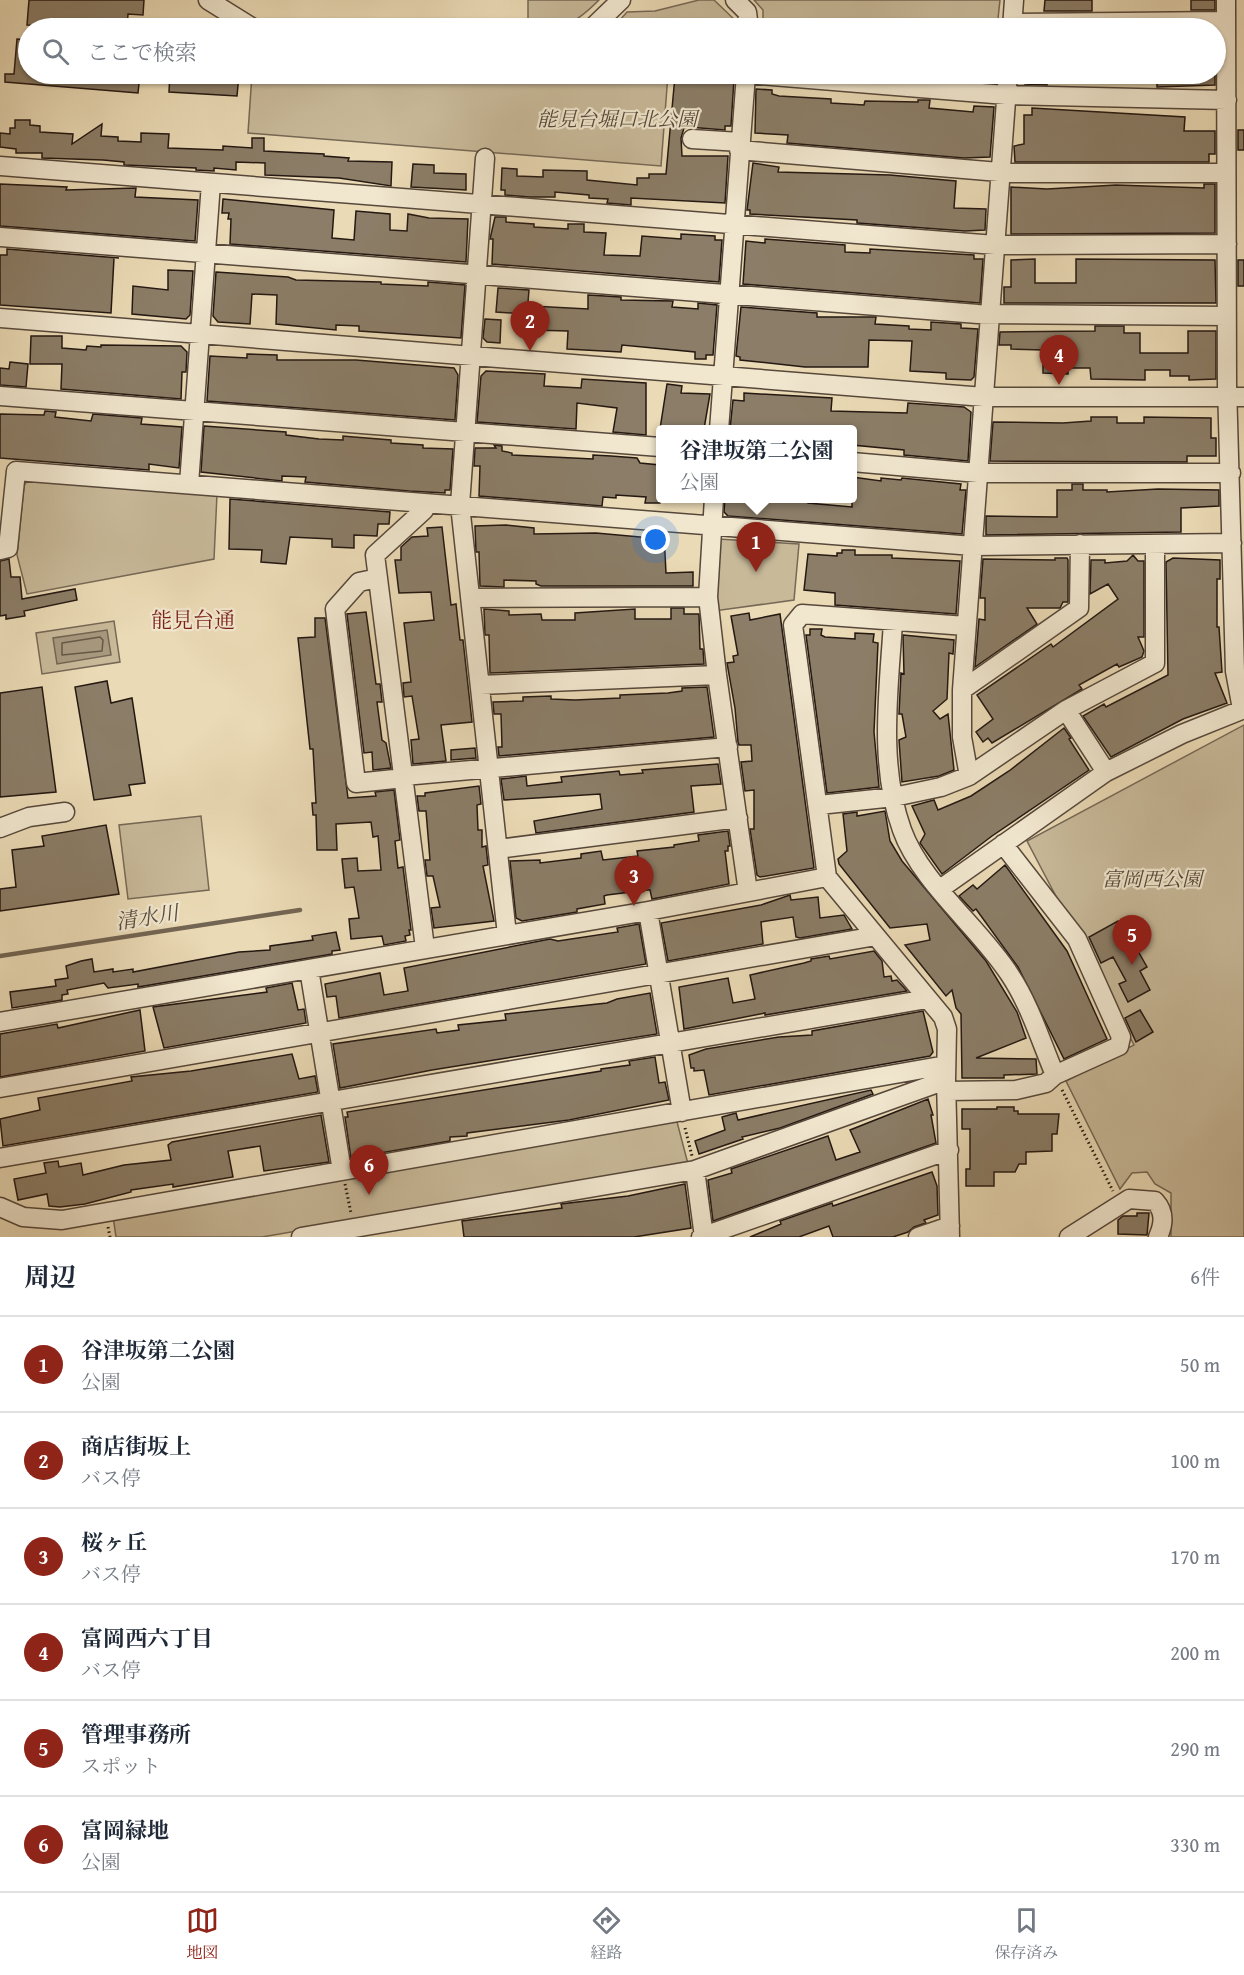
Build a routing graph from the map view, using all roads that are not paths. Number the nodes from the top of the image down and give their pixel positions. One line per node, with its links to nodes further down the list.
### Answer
1 (208, 0): 6 (street)
2 (621, 0): 7 (street)
3 (735, 0): 8 (street)
4 (1014, 0): 9 (street)
5 (1226, 0): 10 (street)
6 (237, 18)
7 (602, 18)
8 (748, 18)
9 (1013, 18)
10 (1225, 18)
11 (1226, 60): 16 (street)
12 (745, 84): 18 (street)
13 (870, 84): 15 (street)
14 (1007, 84): 15 (street)
15 (1006, 95): 16 (street); 21 (street)
16 (1227, 100): 22 (street)
17 (692, 139): 18 (street)
18 (740, 146): 21 (street); 26 (street)
19 (486, 158): 24 (street)
20 (0, 166): 23 (street)
21 (1000, 171): 22 (street); 28 (street)
22 (1226, 173): 25 (street)
23 (211, 183): 24 (street); 30 (street)
24 (482, 204): 26 (street); 31 (street)
25 (1235, 220): 29 (street)
26 (734, 223): 28 (street); 32 (street)
27 (0, 237): 30 (street)
28 (996, 244): 29 (street); 33 (street)
29 (1227, 244): 34 (street)
30 (206, 255): 31 (street); 36 (street)
31 (477, 276): 32 (street); 37 (street)
32 (728, 295): 33 (street); 38 (street)
33 (989, 315): 34 (street); 40 (street)
34 (1226, 316): 41 (street)
35 (0, 318): 36 (street)
36 (200, 334): 37 (street); 42 (street)
37 (471, 355): 38 (street); 44 (street)
38 (721, 374): 40 (street); 43 (street)
39 (0, 396): 42 (street)
40 (984, 397): 41 (street); 48 (street)
41 (1236, 397): 49 (street)
42 (194, 410): 44 (street); 50 (street)
43 (719, 425)
44 (464, 432): 45 (street); 53 (street)
45 (656, 447)
46 (857, 462): 48 (street)
47 (8, 470): 50 (street); 59 (street)
48 (978, 473): 49 (street); 58 (street)
49 (1231, 473): 55 (street)
50 (189, 484): 51 (street)
51 (424, 503): 53 (street); 60 (street)
52 (714, 503): 54 (street)
53 (460, 505): 54 (street); 62 (street)
54 (712, 526): 58 (street); 61 (street)
55 (1232, 543): 57 (street); 68 (street)
56 (1080, 544): 57 (street); 58 (street); 67 (street)
57 (1155, 545): 69 (street)
58 (973, 546): 64 (street)
59 (0, 550)
60 (378, 578): 74 (street); 74 (street)
61 (708, 597): 62 (street); 65 (street)
62 (472, 598): 66 (street)
63 (893, 622): 64 (street); 75 (street); 76 (street)
64 (966, 626): 67 (street)
65 (717, 675): 66 (street); 70 (street)
66 (480, 685): 71 (street)
67 (962, 690): 73 (street)
68 (1243, 709): 72 (street)
69 (1066, 710): 72 (street); 73 (street)
70 (728, 747): 71 (street); 78 (street)
71 (488, 768): 74 (street); 81 (street)
72 (1106, 772): 80 (street)
73 (969, 776): 75 (street)
74 (404, 777): 88 (street)
75 (894, 797): 76 (street); 83 (street)
76 (819, 805): 82 (street)
77 (65, 812): 79 (street)
78 (738, 818): 81 (street); 84 (street)
79 (0, 828)
80 (1003, 844): 83 (street); 95 (street)
81 (498, 849): 86 (street)
82 (827, 877): 84 (street); 87 (street)
83 (940, 889): 95 (street)
84 (748, 892): 85 (street)
85 (648, 911): 86 (street); 90 (street)
86 (507, 935): 88 (street)
87 (876, 936): 90 (street); 91 (street)
88 (425, 948): 89 (street)
89 (309, 969): 92 (street); 93 (street)
90 (657, 976): 93 (street); 94 (street)
91 (927, 999): 94 (street); 96 (street)
92 (0, 1022)
93 (320, 1032): 97 (street); 98 (street)
94 (670, 1041): 98 (street); 99 (street)
95 (1055, 1075): 96 (street)
96 (946, 1079): 99 (street); 100 (street); 102 (street)
97 (0, 1088)
98 (331, 1100): 101 (street); 103 (street)
99 (682, 1112): 103 (street)
100 (948, 1150): 106 (street); 108 (street)
101 (0, 1158)
102 (695, 1170): 105 (street); 108 (street)
103 (342, 1171): 104 (street)
104 (0, 1205)
105 (355, 1232): 107 (street)
106 (950, 1232): 109 (street)
107 (301, 1237)
108 (703, 1237)
109 (918, 1237)
110 (1069, 1237): 111 (street)
111 (1158, 1237)

